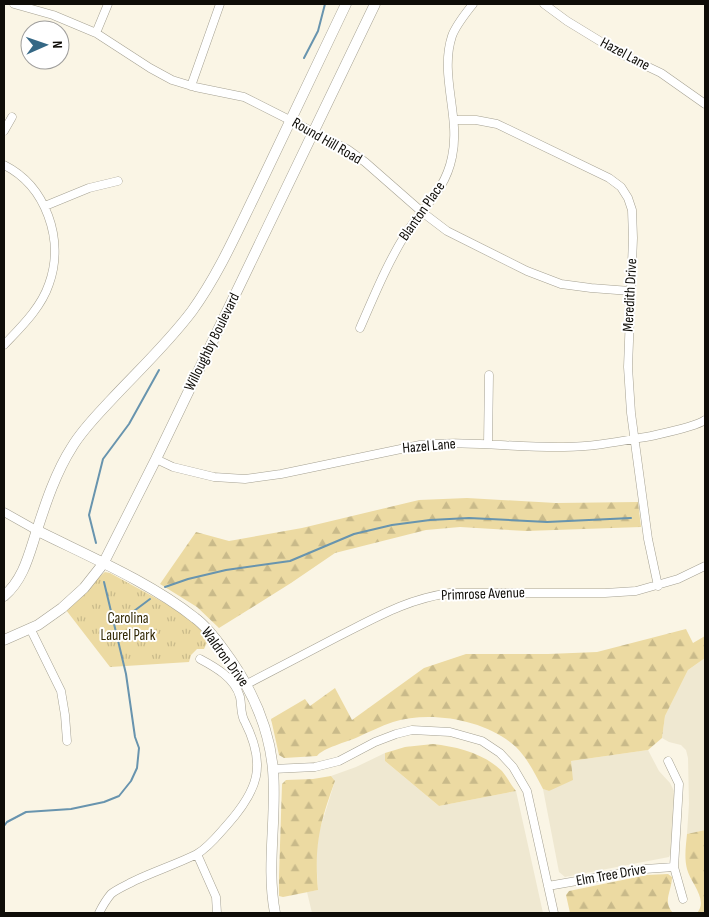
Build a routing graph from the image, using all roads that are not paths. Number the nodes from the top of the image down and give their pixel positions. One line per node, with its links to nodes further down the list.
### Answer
1 (14, 4): 8 (street, Round Hill Road)
2 (108, 4): 8 (street)
3 (220, 4): 9 (street)
4 (346, 4): 12 (street, Willoughby Boulevard)
5 (374, 4): 15 (street, Willoughby Boulevard)
6 (473, 4): 13 (street, Blanton Place)
7 (544, 4): 10 (street, Hazel Lane)
8 (96, 33): 9 (street, Round Hill Road)
9 (191, 86): 12 (street, Round Hill Road)
10 (705, 104)
11 (12, 117): 14 (street)
12 (291, 119): 15 (street, Round Hill Road); 29 (street, Willoughby Boulevard)
13 (454, 120): 19 (street, Blanton Place); 20 (street, Meredith Drive)
14 (4, 131)
15 (313, 132): 19 (street, Round Hill Road); 27 (street, Willoughby Boulevard)
16 (4, 165): 18 (street)
17 (118, 181): 18 (street)
18 (44, 206): 22 (street)
19 (422, 212): 20 (street, Round Hill Road); 21 (street, Blanton Place)
20 (630, 291): 25 (street, Meredith Drive)
21 (360, 328)
22 (4, 345)
23 (489, 375): 26 (street)
24 (705, 420): 25 (street, Hazel Lane)
25 (635, 438): 26 (street, Hazel Lane); 32 (street, Meredith Drive)
26 (488, 444): 27 (street, Hazel Lane)
27 (156, 460): 30 (street, Willoughby Boulevard)
28 (4, 512): 29 (street, Waldron Drive)
29 (36, 530): 30 (street, Waldron Drive); 33 (street, Willoughby Boulevard)
30 (103, 564): 34 (street, Willoughby Boulevard); 37 (street, Waldron Drive)
31 (705, 566): 32 (street, Primrose Avenue)
32 (658, 586): 37 (street, Primrose Avenue)
33 (4, 596)
34 (30, 628): 35 (street, Willoughby Boulevard); 38 (street)
35 (4, 640)
36 (200, 659): 41 (street)
37 (247, 684): 40 (street, Waldron Drive)
38 (67, 741)
39 (668, 761): 42 (street)
40 (272, 769): 43 (street); 47 (street, Waldron Drive)
41 (197, 854): 45 (street); 46 (street)
42 (674, 867): 43 (street, Elm Tree Drive); 44 (street)
43 (548, 886): 48 (street)
44 (683, 899)
45 (99, 913)
46 (217, 913)
47 (275, 913)
48 (554, 913)

